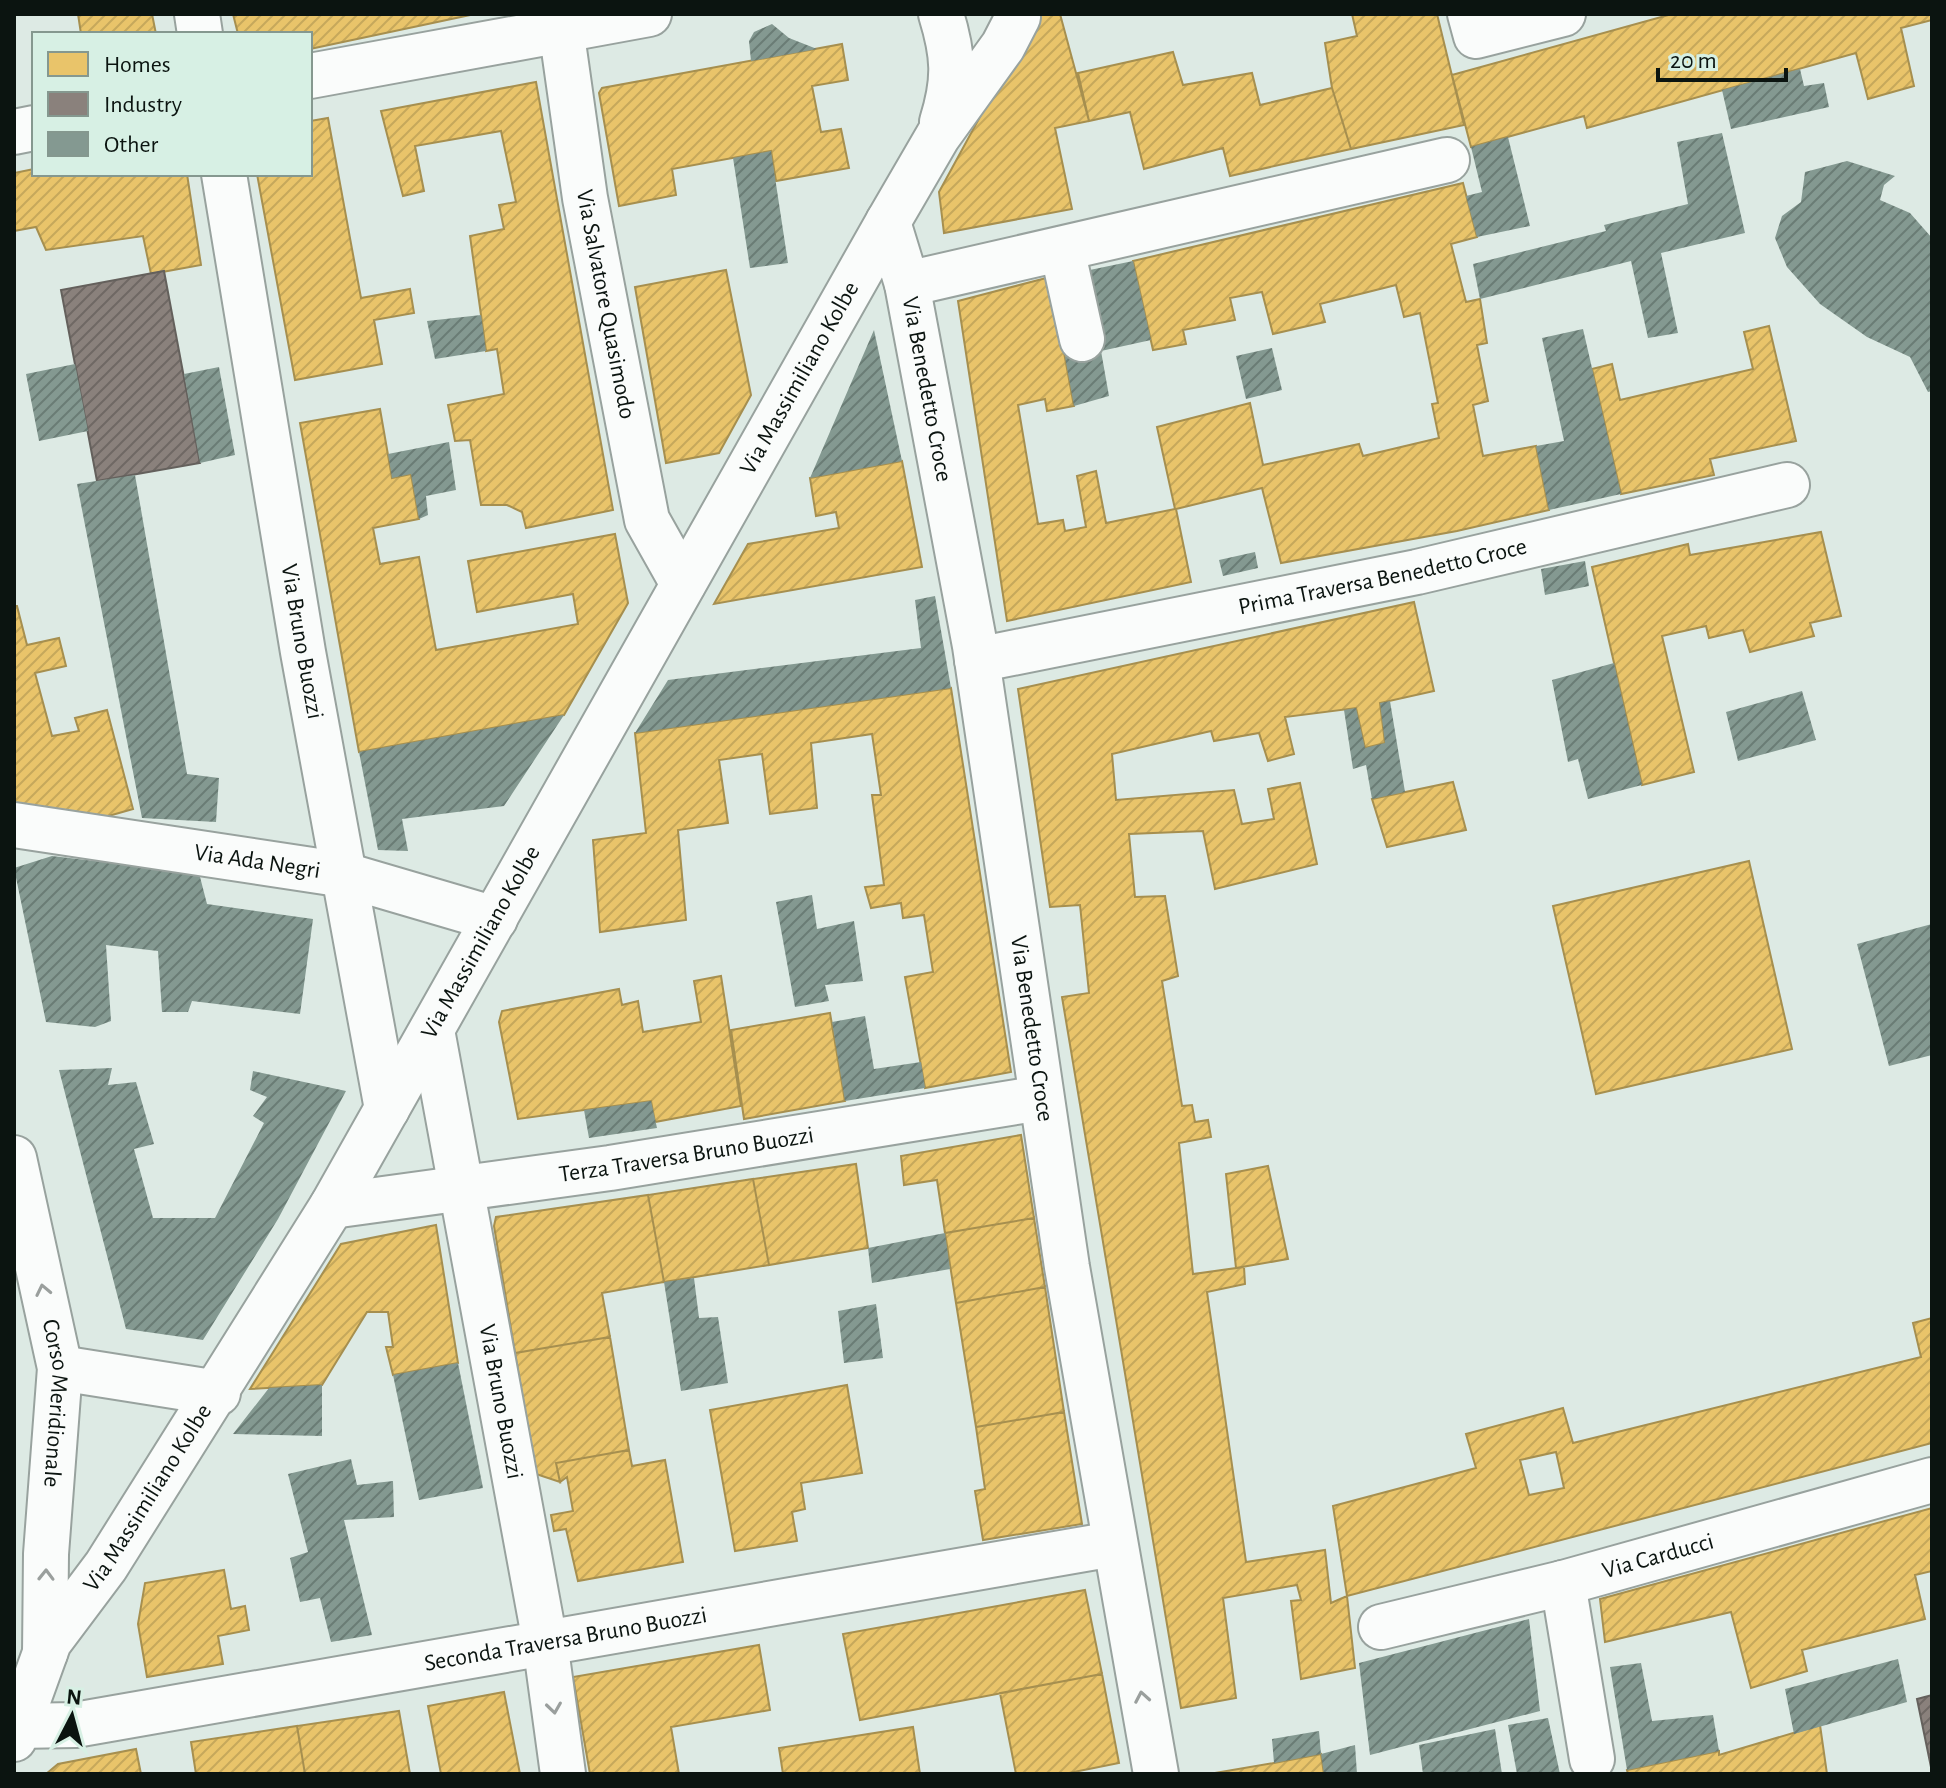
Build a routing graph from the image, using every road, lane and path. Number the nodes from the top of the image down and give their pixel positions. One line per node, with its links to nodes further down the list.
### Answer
1 (649, 14): 6 (street)
2 (941, 14): 5 (street, Via Massimiliano Kolbe); 8 (street, Via Massimiliano Kolbe)
3 (1470, 14): 4 (street)
4 (1563, 14)
5 (1019, 16): 8 (street, Via Massimiliano Kolbe)
6 (560, 22): 7 (street); 16 (street, Via Salvatore Quasimodo)
7 (312, 76)
8 (938, 136): 11 (street, Via Massimiliano Kolbe)
9 (1447, 160): 12 (street, Via Benedetto Croce)
10 (224, 176): 19 (street, Via Bruno Buozzi)
11 (888, 222): 13 (street, Via Benedetto Croce); 16 (street, Via Massimiliano Kolbe)
12 (1062, 249): 13 (street, Via Benedetto Croce); 14 (street)
13 (907, 284): 17 (street, Via Benedetto Croce)
14 (1082, 339)
15 (1787, 485): 17 (street, Prima Traversa Benedetto Croce)
16 (683, 584): 20 (street, Via Massimiliano Kolbe)
17 (977, 660): 22 (street, Via Benedetto Croce)
18 (14, 825): 19 (street, Via Ada Negri)
19 (345, 875): 20 (street, Via Ada Negri); 23 (street, Via Bruno Buozzi)
20 (495, 919): 21 (street, Via Massimiliano Kolbe)
21 (432, 1030): 23 (street, Via Massimiliano Kolbe); 25 (street, Via Bruno Buozzi)
22 (1041, 1098): 25 (street, Terza Traversa Bruno Buozzi); 30 (street, Via Benedetto Croce)
23 (387, 1109): 26 (street, Via Massimiliano Kolbe)
24 (14, 1158): 27 (street, Corso Meridionale, one-way to 24)
25 (462, 1188): 26 (street, Terza Traversa Bruno Buozzi); 33 (street, Via Bruno Buozzi)
26 (332, 1206): 28 (street, Via Massimiliano Kolbe)
27 (60, 1368): 28 (street); 34 (street, Corso Meridionale, one-way to 27)
28 (218, 1393): 34 (street, Via Massimiliano Kolbe)
29 (1932, 1480): 31 (street, Via Carducci)
30 (1113, 1544): 33 (street, Seconda Traversa Bruno Buozzi); 38 (street, Via Benedetto Croce, one-way to 30)
31 (1563, 1583): 32 (street, Via Carducci); 36 (street)
32 (1381, 1627)
33 (545, 1642): 35 (street, Seconda Traversa Bruno Buozzi); 37 (street, Via Bruno Buozzi, one-way to 37)
34 (47, 1648): 35 (street, Via Massimiliano Kolbe)
35 (16, 1732)
36 (1592, 1759)
37 (563, 1774)
38 (1156, 1774)

